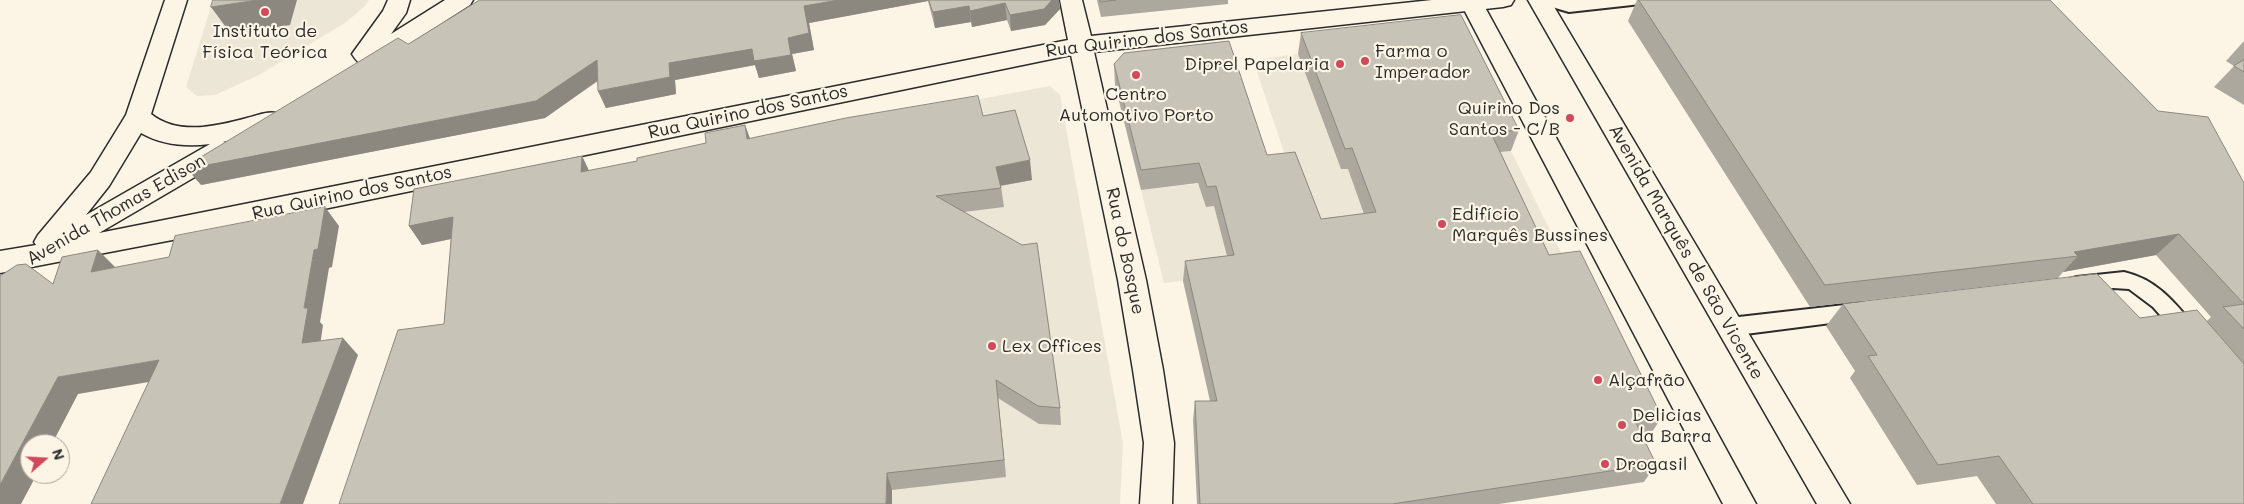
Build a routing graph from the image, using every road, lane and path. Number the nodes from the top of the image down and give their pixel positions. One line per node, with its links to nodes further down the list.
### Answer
1 (176, 0): 11 (street)
2 (399, 0): 3 (street)
3 (462, 0)
4 (1071, 0): 10 (street, Rua do Bosque)
5 (1503, 0): 9 (street, Rua Quirino dos Santos)
6 (1539, 0): 17 (street, Avenida Marquês de São Vicente)
7 (1548, 0): 8 (lane)
8 (1632, 0)
9 (1470, 2): 10 (street, Rua Quirino dos Santos); 20 (street)
10 (1081, 45): 12 (street, Rua Quirino dos Santos); 19 (street, Rua do Bosque)
11 (138, 116): 12 (street); 12 (street, Avenida Thomas Edison)
12 (36, 257): 13 (street, Rua Quirino dos Santos); 14 (street, Avenida Thomas Edison)
13 (0, 262)
14 (0, 278)
15 (2054, 288): 18 (lane)
16 (1878, 309): 17 (lane)
17 (1730, 327): 21 (street, Avenida Marquês de São Vicente)
18 (2200, 348)
19 (1156, 504)
20 (1740, 504)
21 (1834, 504)

